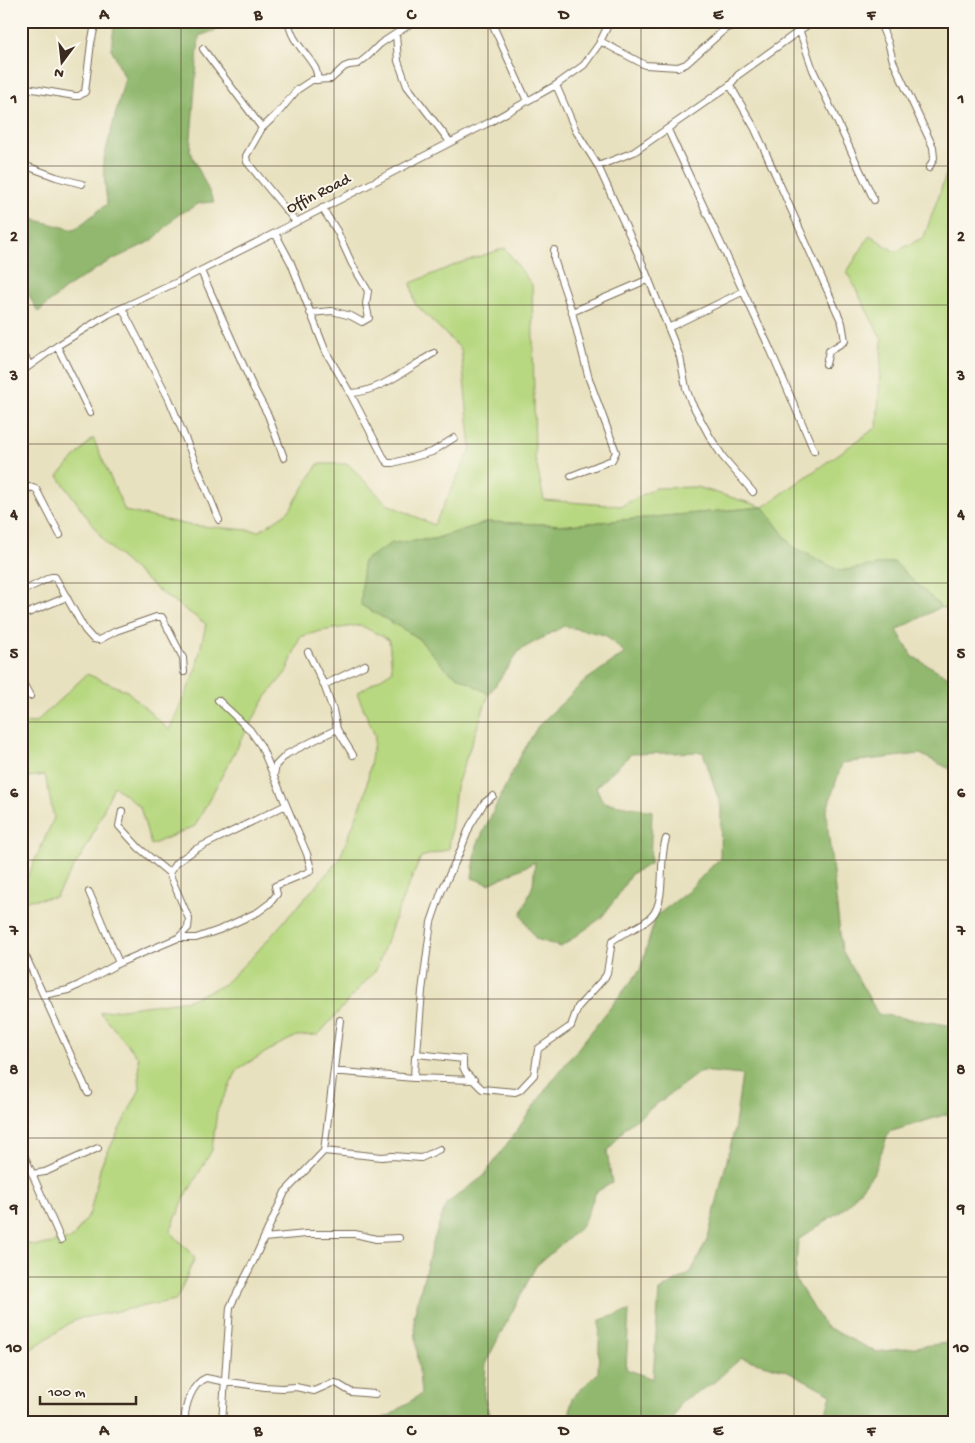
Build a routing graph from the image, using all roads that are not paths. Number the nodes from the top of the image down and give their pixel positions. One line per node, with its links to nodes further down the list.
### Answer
1 (96, 21): 16 (street)
2 (289, 21): 13 (street)
3 (415, 21): 10 (street)
4 (491, 21): 17 (street)
5 (610, 21): 11 (street, Offin Road)
6 (744, 21): 11 (street)
7 (813, 21): 9 (street)
8 (879, 21): 23 (street)
9 (800, 32): 15 (street); 25 (street)
10 (396, 34): 13 (street); 20 (street)
11 (600, 41): 14 (street, Offin Road)
12 (203, 49): 18 (street)
13 (318, 80): 18 (street)
14 (556, 85): 17 (street, Offin Road); 22 (street)
15 (730, 85): 19 (street); 40 (street)
16 (21, 87)
17 (527, 101): 20 (street, Offin Road)
18 (262, 128): 27 (street)
19 (668, 130): 22 (street); 32 (street)
20 (450, 142): 26 (street, Offin Road)
21 (21, 164): 24 (street)
22 (598, 166): 31 (street)
23 (929, 168)
24 (82, 184)
25 (874, 200)
26 (322, 208): 27 (street, Offin Road); 35 (street)
27 (296, 222): 28 (street, Offin Road)
28 (275, 233): 30 (street, Offin Road); 35 (street)
29 (554, 250): 34 (street)
30 (201, 271): 33 (street, Offin Road); 47 (street)
31 (649, 279): 34 (street); 36 (street)
32 (742, 292): 36 (street); 46 (street)
33 (122, 308): 37 (street, Offin Road); 51 (street)
34 (572, 312): 48 (street)
35 (310, 313): 43 (street)
36 (668, 328): 49 (street)
37 (57, 346): 41 (street, Offin Road); 44 (street)
38 (21, 351): 41 (street)
39 (434, 353): 43 (street)
40 (826, 364)
41 (30, 365): 42 (street, Offin Road)
42 (21, 372)
43 (350, 393): 45 (street)
44 (90, 413)
45 (454, 438)
46 (814, 451)
47 (284, 458)
48 (571, 476)
49 (753, 492)
50 (21, 496): 52 (street)
51 (219, 520)
52 (60, 535)
53 (21, 592): 54 (street)
54 (67, 596): 55 (street); 58 (street)
55 (21, 607)
56 (308, 652): 60 (street)
57 (365, 665): 60 (street)
58 (184, 672)
59 (21, 678): 61 (street)
60 (324, 685): 63 (street)
61 (30, 696)
62 (218, 700): 65 (street)
63 (337, 729): 64 (street); 65 (street)
64 (353, 755)
65 (274, 776): 67 (street)
66 (493, 796): 77 (street)
67 (286, 805): 70 (street); 72 (street)
68 (122, 811): 70 (street)
69 (666, 839): 80 (street)
70 (169, 873): 72 (street)
71 (88, 892): 74 (street)
72 (178, 938): 74 (street)
73 (21, 946): 75 (street)
74 (119, 963): 75 (street)
75 (44, 995): 81 (street)
76 (340, 1020): 78 (street)
77 (417, 1054): 79 (street); 80 (street)
78 (334, 1072): 79 (street); 85 (street)
79 (414, 1078): 80 (street)
80 (474, 1080)
81 (88, 1093)
82 (21, 1148): 86 (street)
83 (98, 1148): 86 (street)
84 (440, 1149): 85 (street)
85 (324, 1151): 87 (street)
86 (32, 1174): 89 (street)
87 (264, 1238): 88 (street); 90 (street)
88 (400, 1238)
89 (60, 1240)
90 (225, 1382): 91 (street); 92 (street); 93 (street)
91 (375, 1394)
92 (185, 1422)
93 (222, 1422)

